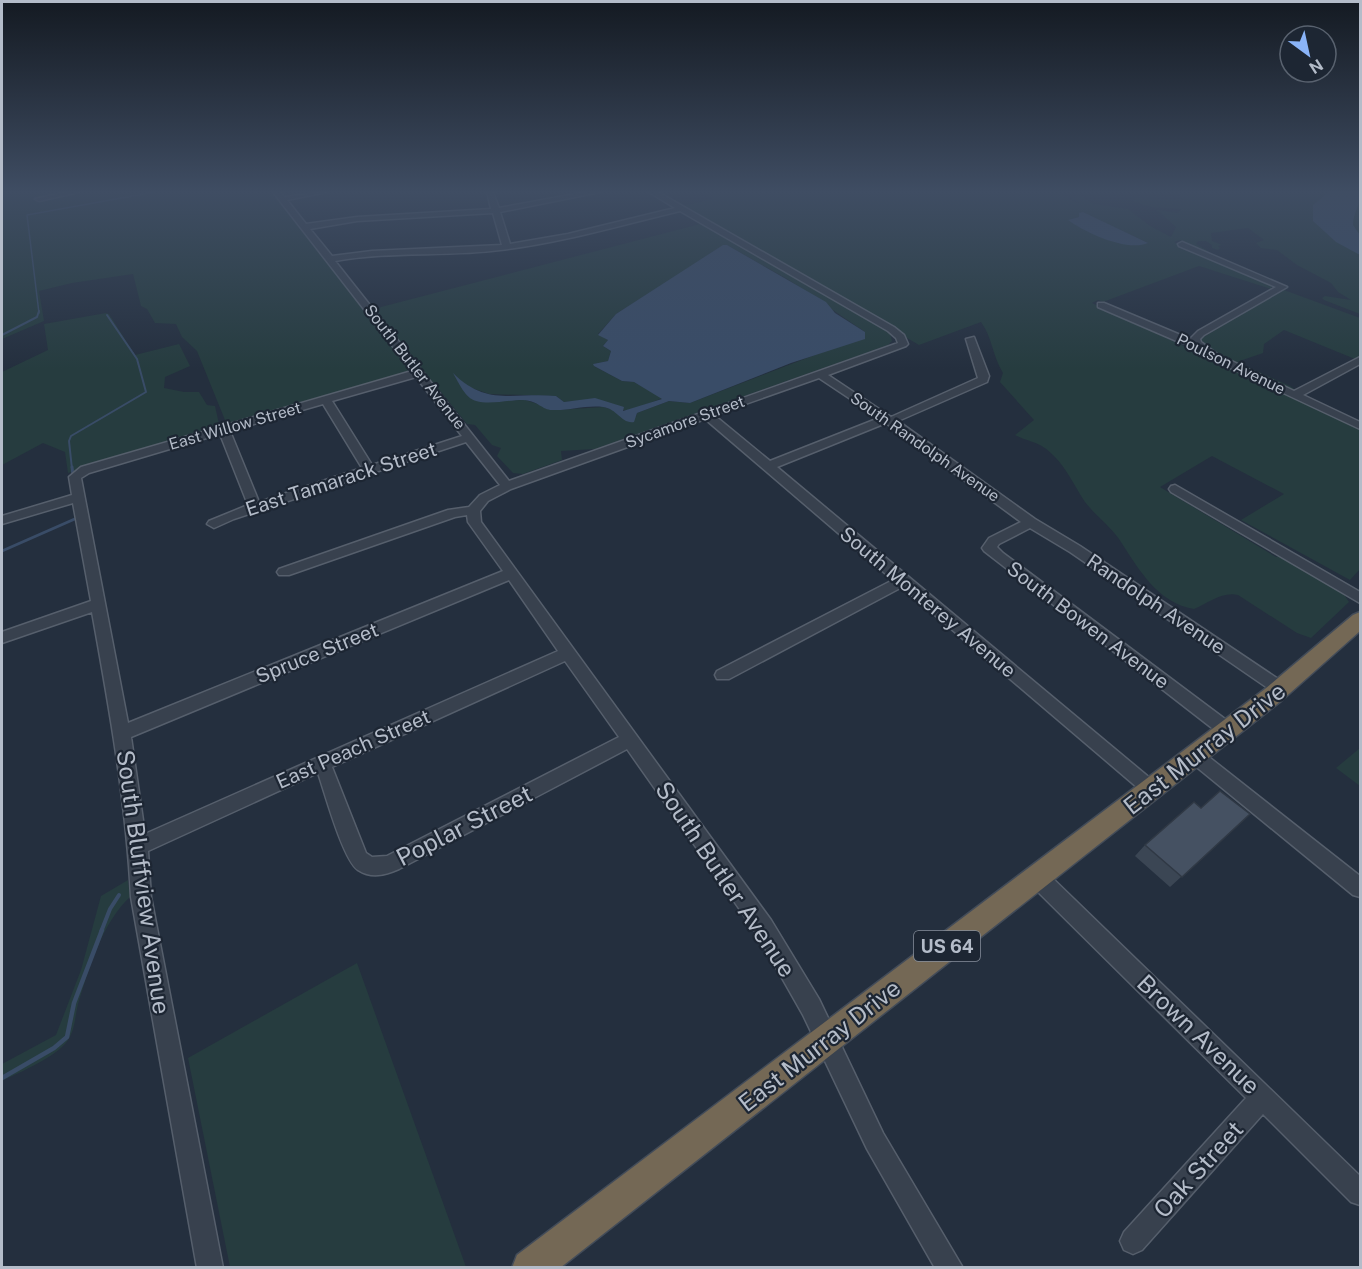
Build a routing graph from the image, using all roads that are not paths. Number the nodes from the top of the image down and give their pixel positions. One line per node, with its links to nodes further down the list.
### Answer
1 (324, 251): 5 (street, South Butler Avenue)
2 (423, 251): 5 (street)
3 (757, 251): 11 (street, Sycamore Street)
4 (1195, 251): 8 (street)
5 (330, 259): 10 (street, South Butler Avenue)
6 (1101, 305): 8 (street, Poulson Avenue)
7 (971, 339): 15 (street)
8 (1196, 343): 12 (street, Poulson Avenue)
9 (1360, 360): 12 (street)
10 (417, 374): 13 (street, East Willow Street); 18 (street, South Butler Avenue)
11 (820, 374): 14 (street, Sycamore Street); 15 (street, South Randolph Avenue)
12 (1294, 395): 16 (street, Poulson Avenue)
13 (326, 400): 17 (street, East Willow Street); 20 (street)
14 (706, 414): 19 (street, South Monterey Avenue); 21 (street, Sycamore Street)
15 (889, 420): 19 (street); 27 (street, South Randolph Avenue)
16 (1360, 426)
17 (224, 430): 23 (street, East Willow Street); 24 (street)
18 (470, 437): 20 (street, East Tamarack Street); 21 (street, South Butler Avenue)
19 (769, 466): 31 (street, South Monterey Avenue)
20 (369, 470): 24 (street, East Tamarack Street)
21 (507, 486): 25 (street, Sycamore Street)
22 (1175, 489): 32 (street)
23 (80, 497): 26 (street); 33 (street, South Bluffview Avenue)
24 (255, 507): 28 (street, East Tamarack Street)
25 (473, 510): 29 (street); 30 (street, South Butler Avenue)
26 (2, 520)
27 (1030, 522): 38 (street, Randolph Avenue); 39 (street, South Bowen Avenue)
28 (214, 524)
29 (284, 572)
30 (512, 573): 36 (street, South Butler Avenue); 40 (street, Spruce Street)
31 (902, 581): 37 (street); 44 (street, South Monterey Avenue)
32 (1360, 598)
33 (98, 604): 35 (street); 40 (street, South Bluffview Avenue)
34 (1360, 620): 38 (highway, East Murray Drive / US 64)
35 (2, 638)
36 (568, 653): 41 (street, South Butler Avenue); 43 (street, East Peach Street)
37 (723, 675)
38 (1281, 688): 39 (highway, East Murray Drive / US 64)
39 (1227, 730): 42 (highway, East Murray Drive / US 64)
40 (122, 733): 45 (street, South Bluffview Avenue)
41 (629, 740): 43 (street, Poplar Street); 48 (street, South Butler Avenue)
42 (1194, 755): 44 (highway, East Murray Drive / US 64); 47 (street)
43 (322, 762): 45 (street, East Peach Street)
44 (1151, 789): 46 (highway, East Murray Drive / US 64)
45 (138, 846): 52 (street, South Bluffview Avenue)
46 (1037, 877): 48 (highway, East Murray Drive / US 64); 49 (street, Brown Avenue)
47 (1360, 888)
48 (827, 1039): 53 (highway, East Murray Drive / US 64); 54 (street, South Butler Avenue)
49 (1263, 1097): 50 (street, Brown Avenue); 51 (street, Oak Street)
50 (1360, 1193)
51 (1133, 1241)
52 (210, 1268)
53 (530, 1268)
54 (950, 1268)

